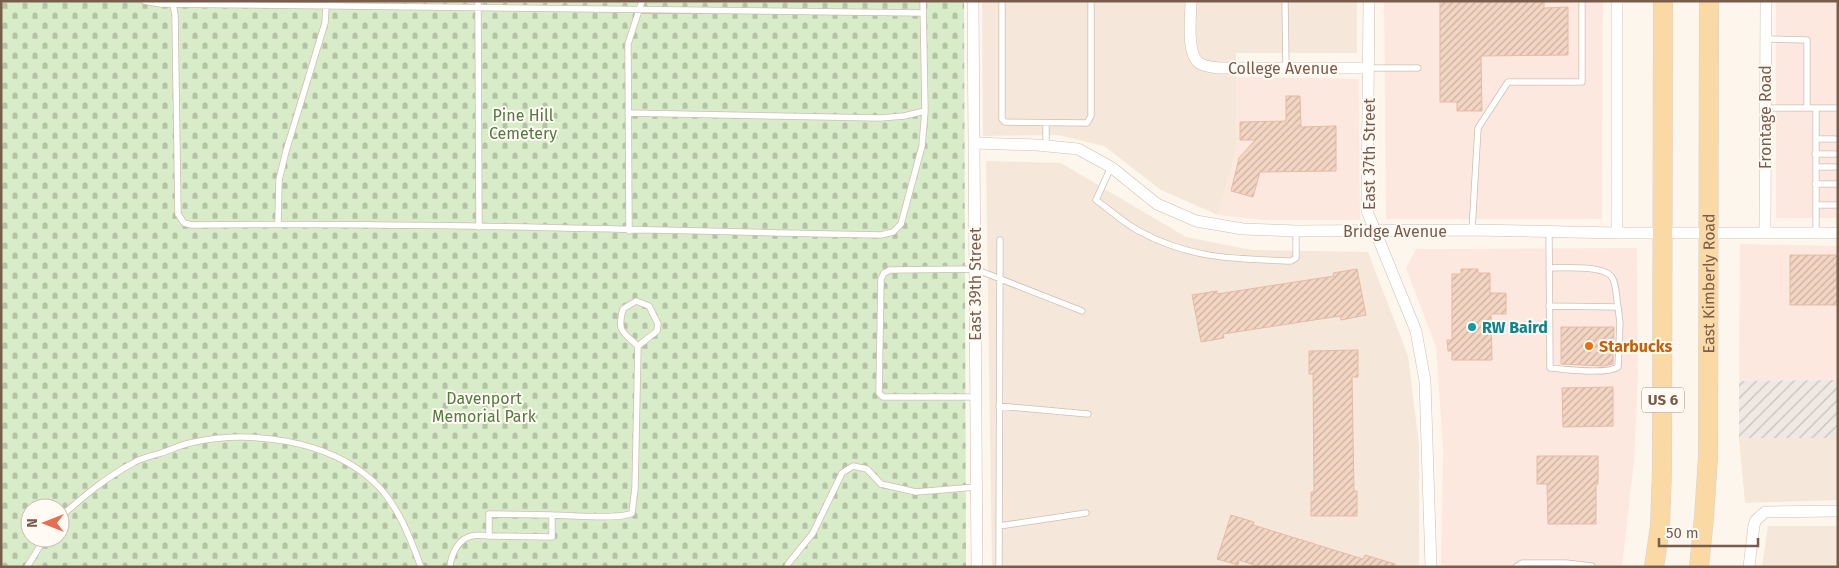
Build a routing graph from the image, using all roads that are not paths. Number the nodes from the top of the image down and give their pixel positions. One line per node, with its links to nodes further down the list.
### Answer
1 (144, 1): 15 (lane)
2 (642, 1): 19 (lane)
3 (923, 1): 20 (lane)
4 (973, 1): 34 (street, East 39th Street)
5 (1002, 1): 31 (lane)
6 (1091, 1): 31 (lane)
7 (1191, 1): 22 (street, College Avenue)
8 (1285, 1): 22 (lane)
9 (1370, 1): 23 (street, East 37th Street)
10 (1582, 1): 47 (lane)
11 (1617, 1): 55 (street)
12 (1663, 1): 52 (main road, US 6)
13 (1709, 1): 53 (main road, East Kimberly Road / US 6)
14 (1766, 1): 21 (street, Frontage Road)
15 (161, 3): 16 (lane)
16 (174, 3): 18 (lane); 45 (lane)
17 (478, 4): 18 (lane); 19 (lane); 46 (lane)
18 (326, 6): 45 (lane)
19 (639, 10): 20 (lane); 30 (lane)
20 (923, 13): 29 (lane)
21 (1766, 39): 25 (street, Frontage Road); 26 (lane)
22 (1286, 68): 23 (street, College Avenue)
23 (1369, 68): 24 (lane); 50 (street, East 37th Street)
24 (1418, 68)
25 (1764, 108): 26 (lane); 54 (street, Frontage Road)
26 (1807, 108): 27 (lane)
27 (1816, 108): 28 (lane); 32 (lane)
28 (1838, 108)
29 (925, 111): 30 (lane); 48 (lane)
30 (628, 113): 48 (lane)
31 (1046, 124): 35 (lane)
32 (1816, 139): 33 (lane); 36 (lane)
33 (1835, 139)
34 (974, 143): 35 (street, Bridge Avenue); 60 (street, East 39th Street)
35 (1046, 146): 40 (street, Bridge Avenue)
36 (1815, 154): 37 (lane); 38 (lane)
37 (1835, 154)
38 (1816, 167): 39 (lane); 41 (lane)
39 (1836, 167)
40 (1111, 168): 49 (street, Bridge Avenue); 49 (lane)
41 (1815, 184): 42 (lane); 44 (lane)
42 (1837, 184)
43 (1838, 204): 44 (lane)
44 (1816, 205): 56 (lane)
45 (278, 224): 46 (lane)
46 (479, 227): 48 (lane)
47 (1472, 230): 50 (street, Bridge Avenue); 51 (street, Bridge Avenue)
48 (629, 231)
49 (1296, 231): 50 (street, Bridge Avenue)
50 (1374, 231): 84 (street, East 37th Street)
51 (1549, 232): 55 (street, Bridge Avenue); 59 (lane)
52 (1664, 232): 53 (street, Bridge Avenue); 55 (street, Bridge Avenue); 86 (main road, US 6)
53 (1709, 232): 54 (street, Bridge Avenue); 87 (main road, East Kimberly Road / US 6)
54 (1765, 232): 56 (street, Bridge Avenue)
55 (1616, 233)
56 (1816, 233): 57 (street, Bridge Avenue)
57 (1838, 233)
58 (1000, 240): 61 (lane)
59 (1549, 268): 62 (lane); 63 (lane)
60 (974, 269): 61 (lane); 66 (street, East 39th Street); 66 (lane)
61 (999, 278): 64 (lane); 67 (lane)
62 (1549, 306): 63 (lane); 63 (lane)
63 (1618, 307)
64 (1082, 311)
65 (638, 346): 65 (lane); 73 (lane)
66 (975, 397): 69 (street, East 39th Street)
67 (999, 406): 68 (lane); 74 (lane)
68 (1088, 414)
69 (976, 487): 81 (lane); 82 (street, East 39th Street)
70 (70, 508): 79 (lane)
71 (1838, 511): 88 (street)
72 (1086, 513): 74 (lane)
73 (552, 515): 75 (lane); 75 (lane)
74 (999, 526): 83 (lane)
75 (489, 536): 80 (lane)
76 (39, 548): 78 (lane)
77 (1592, 566): 85 (lane)
78 (27, 567)
79 (421, 567)
80 (450, 567)
81 (787, 567)
82 (976, 567)
83 (999, 567)
84 (1431, 567)
85 (1516, 567)
86 (1654, 567)
87 (1699, 567)
88 (1749, 567)

